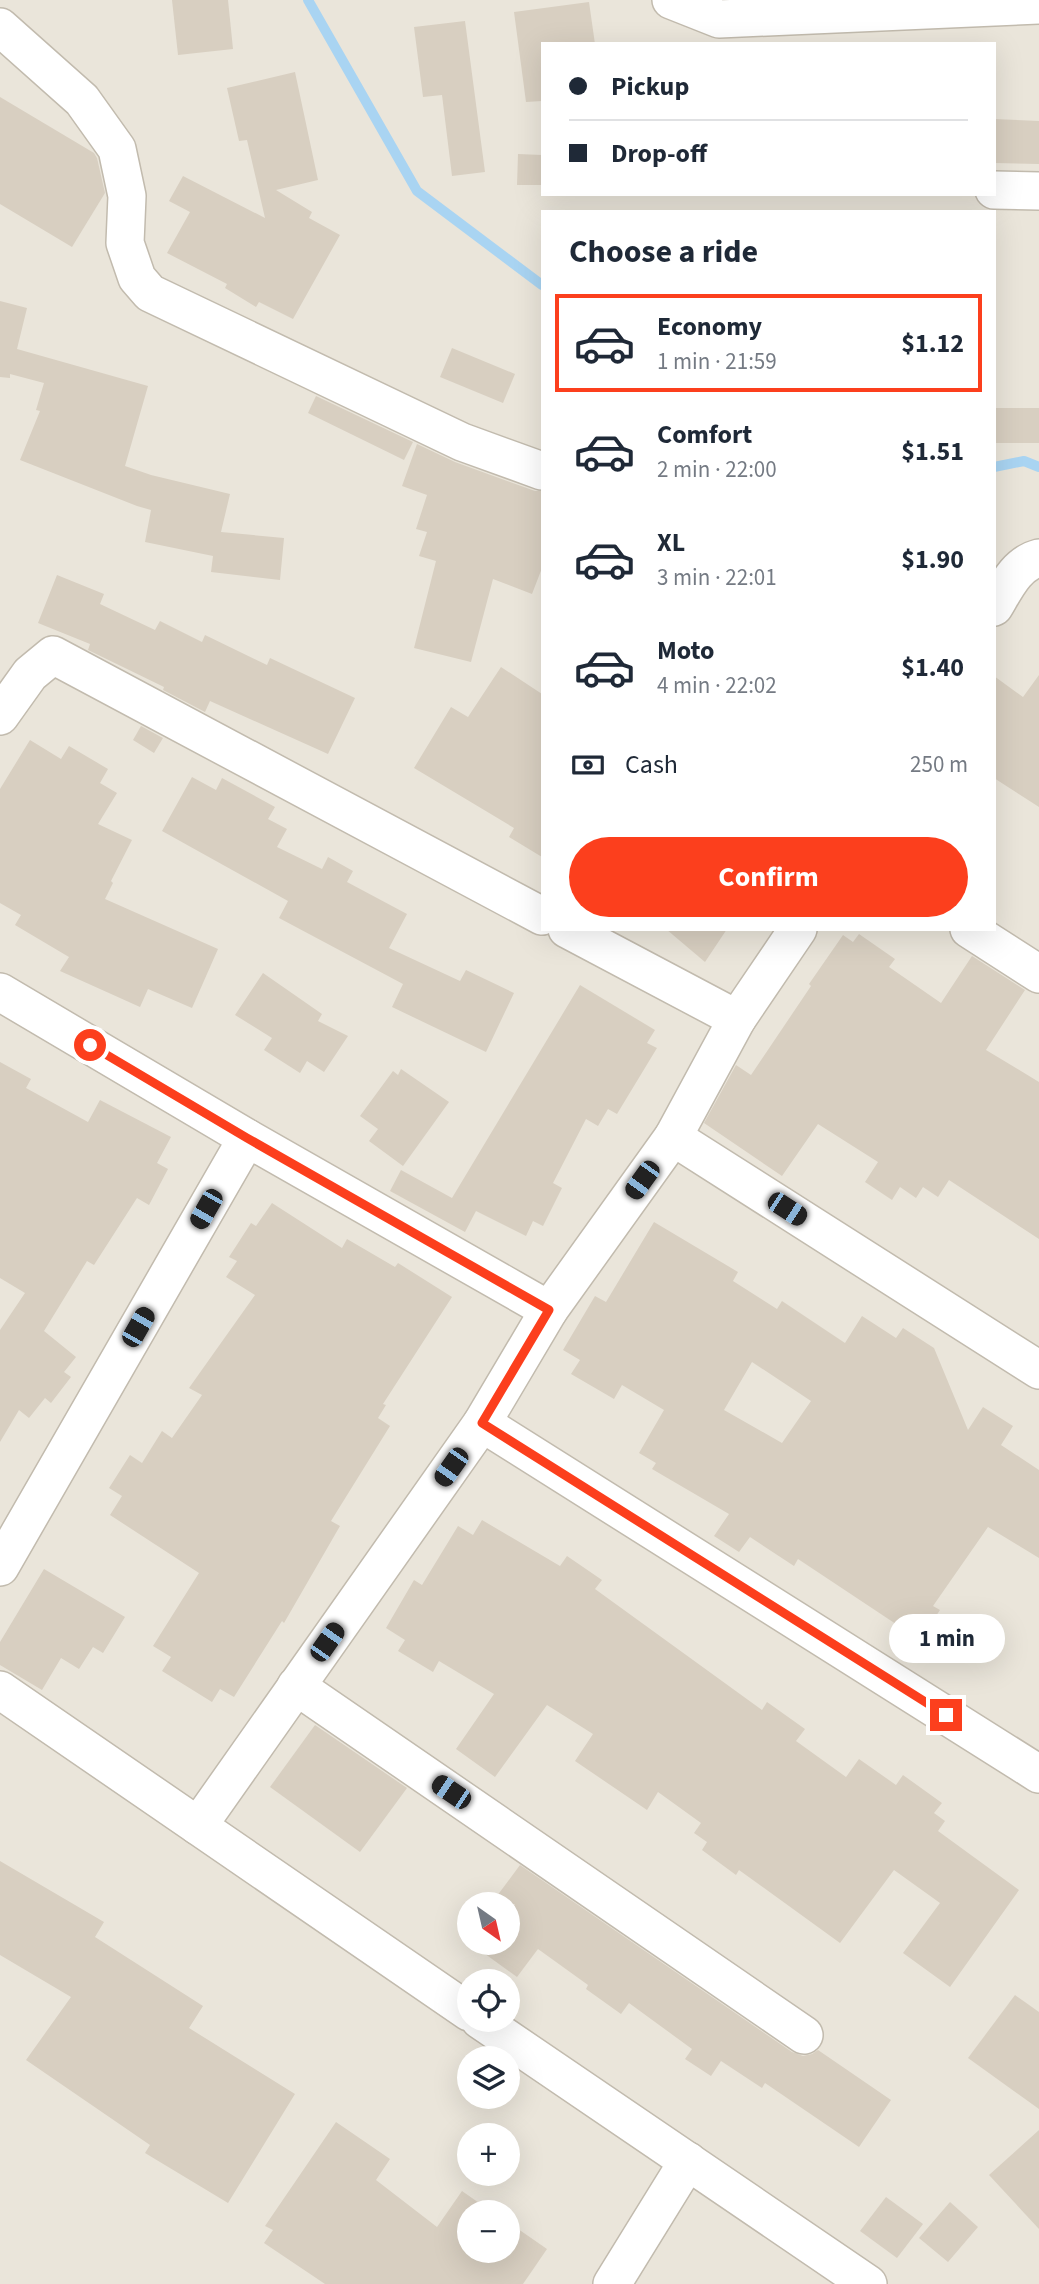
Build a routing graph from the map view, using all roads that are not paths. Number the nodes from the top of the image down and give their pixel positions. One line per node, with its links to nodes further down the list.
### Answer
1 (671, 0): 2 (street)
2 (1039, 5)
3 (0, 27): 6 (street)
4 (996, 190): 5 (street)
5 (1039, 191)
6 (541, 471)
7 (1039, 558): 8 (street)
8 (996, 604)
9 (0, 716): 10 (street)
10 (541, 915)
11 (571, 931): 16 (street)
12 (798, 931): 16 (street)
13 (972, 931): 14 (street)
14 (1039, 974)
15 (0, 992): 18 (street)
16 (737, 1019): 17 (street)
17 (673, 1137): 19 (street); 20 (street)
18 (247, 1138): 19 (street); 22 (street)
19 (549, 1310): 21 (street)
20 (1039, 1370)
21 (482, 1423): 23 (street); 25 (street)
22 (0, 1567)
23 (296, 1686): 26 (street); 29 (street)
24 (0, 1690): 26 (street)
25 (1039, 1774)
26 (198, 1826): 27 (street)
27 (457, 2004)
28 (498, 2032): 30 (street)
29 (804, 2035)
30 (688, 2161): 31 (street); 32 (street)
31 (612, 2284)
32 (868, 2284)

